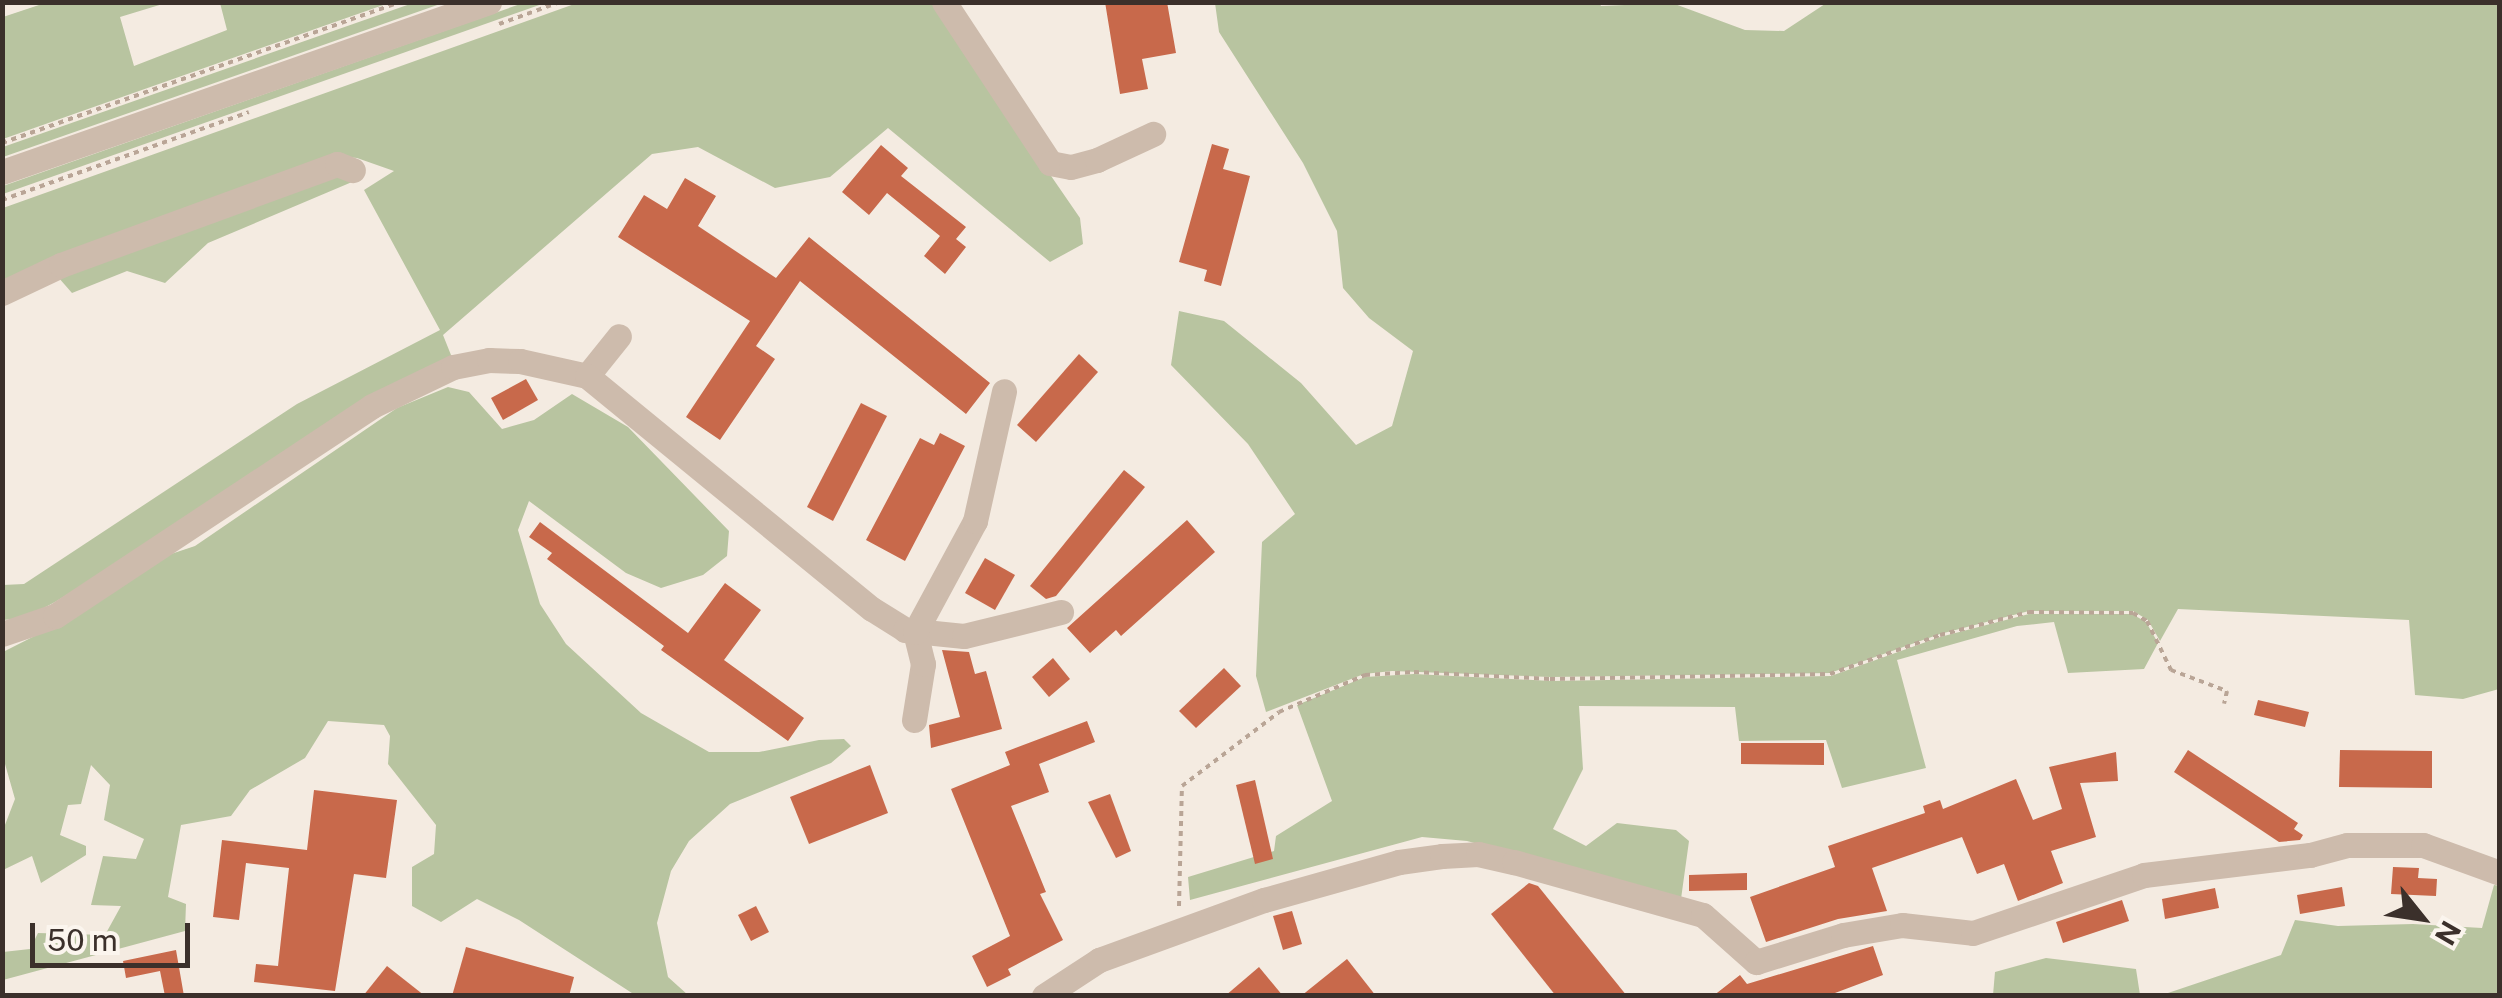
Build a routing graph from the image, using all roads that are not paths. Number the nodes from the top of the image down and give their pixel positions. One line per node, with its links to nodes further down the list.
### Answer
1 (489, 2): 5 (street)
2 (944, 2): 3 (street)
3 (1153, 134)
4 (353, 170): 6 (street)
5 (2, 172)
6 (2, 292)
7 (619, 336): 8 (street)
8 (587, 376): 11 (street); 12 (street)
9 (1004, 392): 11 (street)
10 (1060, 612): 11 (street)
11 (915, 632): 13 (street)
12 (2, 634)
13 (914, 720)
14 (2500, 873): 15 (street)
15 (1044, 996)

